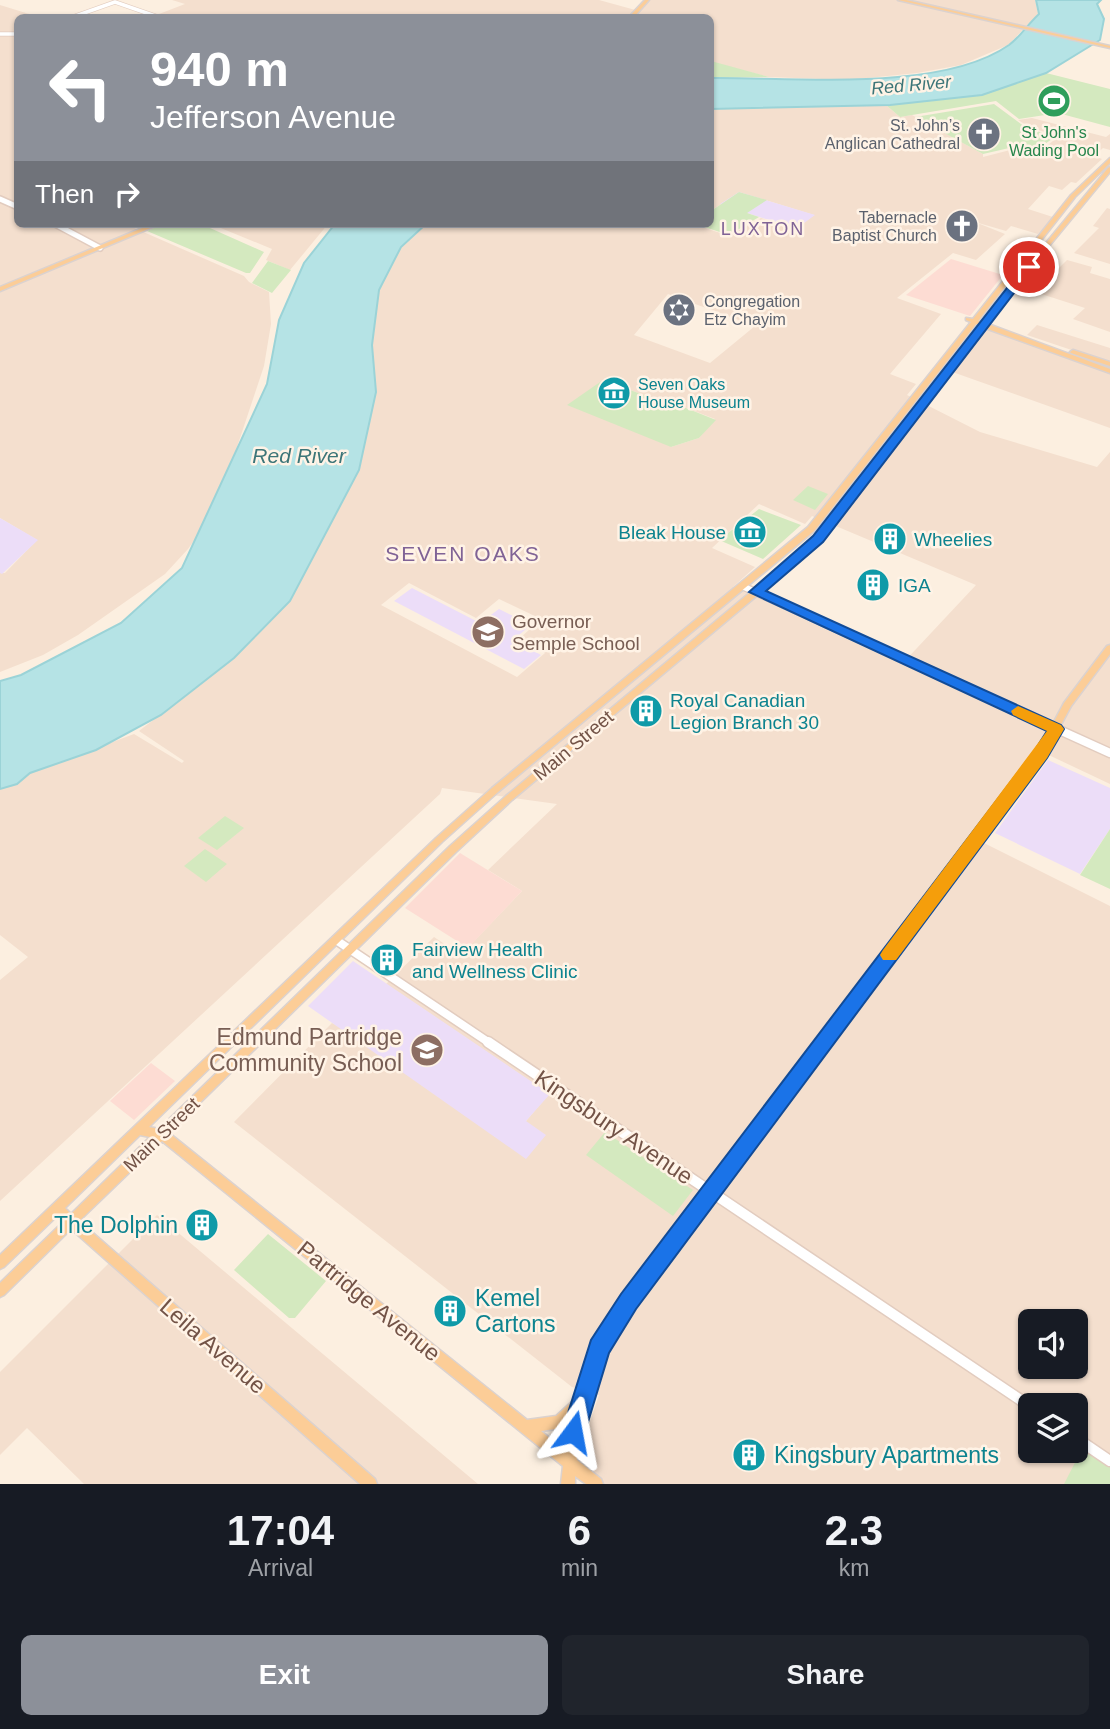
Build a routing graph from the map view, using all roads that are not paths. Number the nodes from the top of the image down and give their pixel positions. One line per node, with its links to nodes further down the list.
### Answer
1 (647, 0): 7 (main road)
2 (654, 0): 8 (main road)
3 (900, 0): 9 (main road)
4 (115, 1): 5 (street); 6 (street)
5 (81, 14)
6 (150, 14)
7 (634, 14)
8 (641, 14)
9 (1108, 46)
10 (1110, 160): 17 (main road, Main Street)
11 (1110, 170): 18 (main road, Main Street)
12 (63, 228): 15 (street)
13 (137, 228): 15 (main road)
14 (146, 228): 15 (main road)
15 (99, 246): 16 (main road)
16 (0, 287)
17 (975, 322): 18 (main road); 21 (main road, Main Street)
18 (984, 325): 19 (main road); 20 (main road); 22 (main road, Main Street)
19 (1110, 364)
20 (1110, 370)
21 (801, 537): 22 (main road); 23 (main road, Main Street)
22 (808, 548): 24 (main road, Main Street)
23 (742, 586): 24 (street); 26 (main road, Main Street)
24 (756, 592): 28 (main road, Main Street); 30 (street)
25 (1110, 648): 30 (main road)
26 (653, 659): 27 (main road, Main Street); 28 (main road)
27 (637, 673): 29 (main road); 32 (main road, Main Street)
28 (660, 673): 29 (main road, Main Street)
29 (642, 687): 33 (main road, Main Street)
30 (1056, 729): 31 (street); 36 (main road)
31 (1110, 753)
32 (336, 940): 33 (street, Kingsbury Avenue); 34 (main road, Main Street)
33 (351, 950): 35 (main road, Main Street); 36 (street, Kingsbury Avenue)
34 (138, 1130): 35 (main road); 37 (main road, Main Street)
35 (162, 1133): 38 (main road, Main Street); 43 (main road, Partridge Avenue)
36 (711, 1192): 41 (street, Kingsbury Avenue); 42 (main road)
37 (57, 1209): 38 (main road, Leila Avenue); 39 (main road, Main Street)
38 (71, 1221): 40 (main road, Main Street); 47 (main road, Leila Avenue)
39 (0, 1263)
40 (0, 1291)
41 (1018, 1398)
42 (580, 1401): 43 (main road); 46 (main road)
43 (525, 1427): 46 (main road, Partridge Avenue)
44 (1088, 1446): 45 (street)
45 (1110, 1461)
46 (569, 1463): 48 (main road); 49 (main road, Partridge Avenue)
47 (370, 1484)
48 (568, 1484)
49 (596, 1484)

